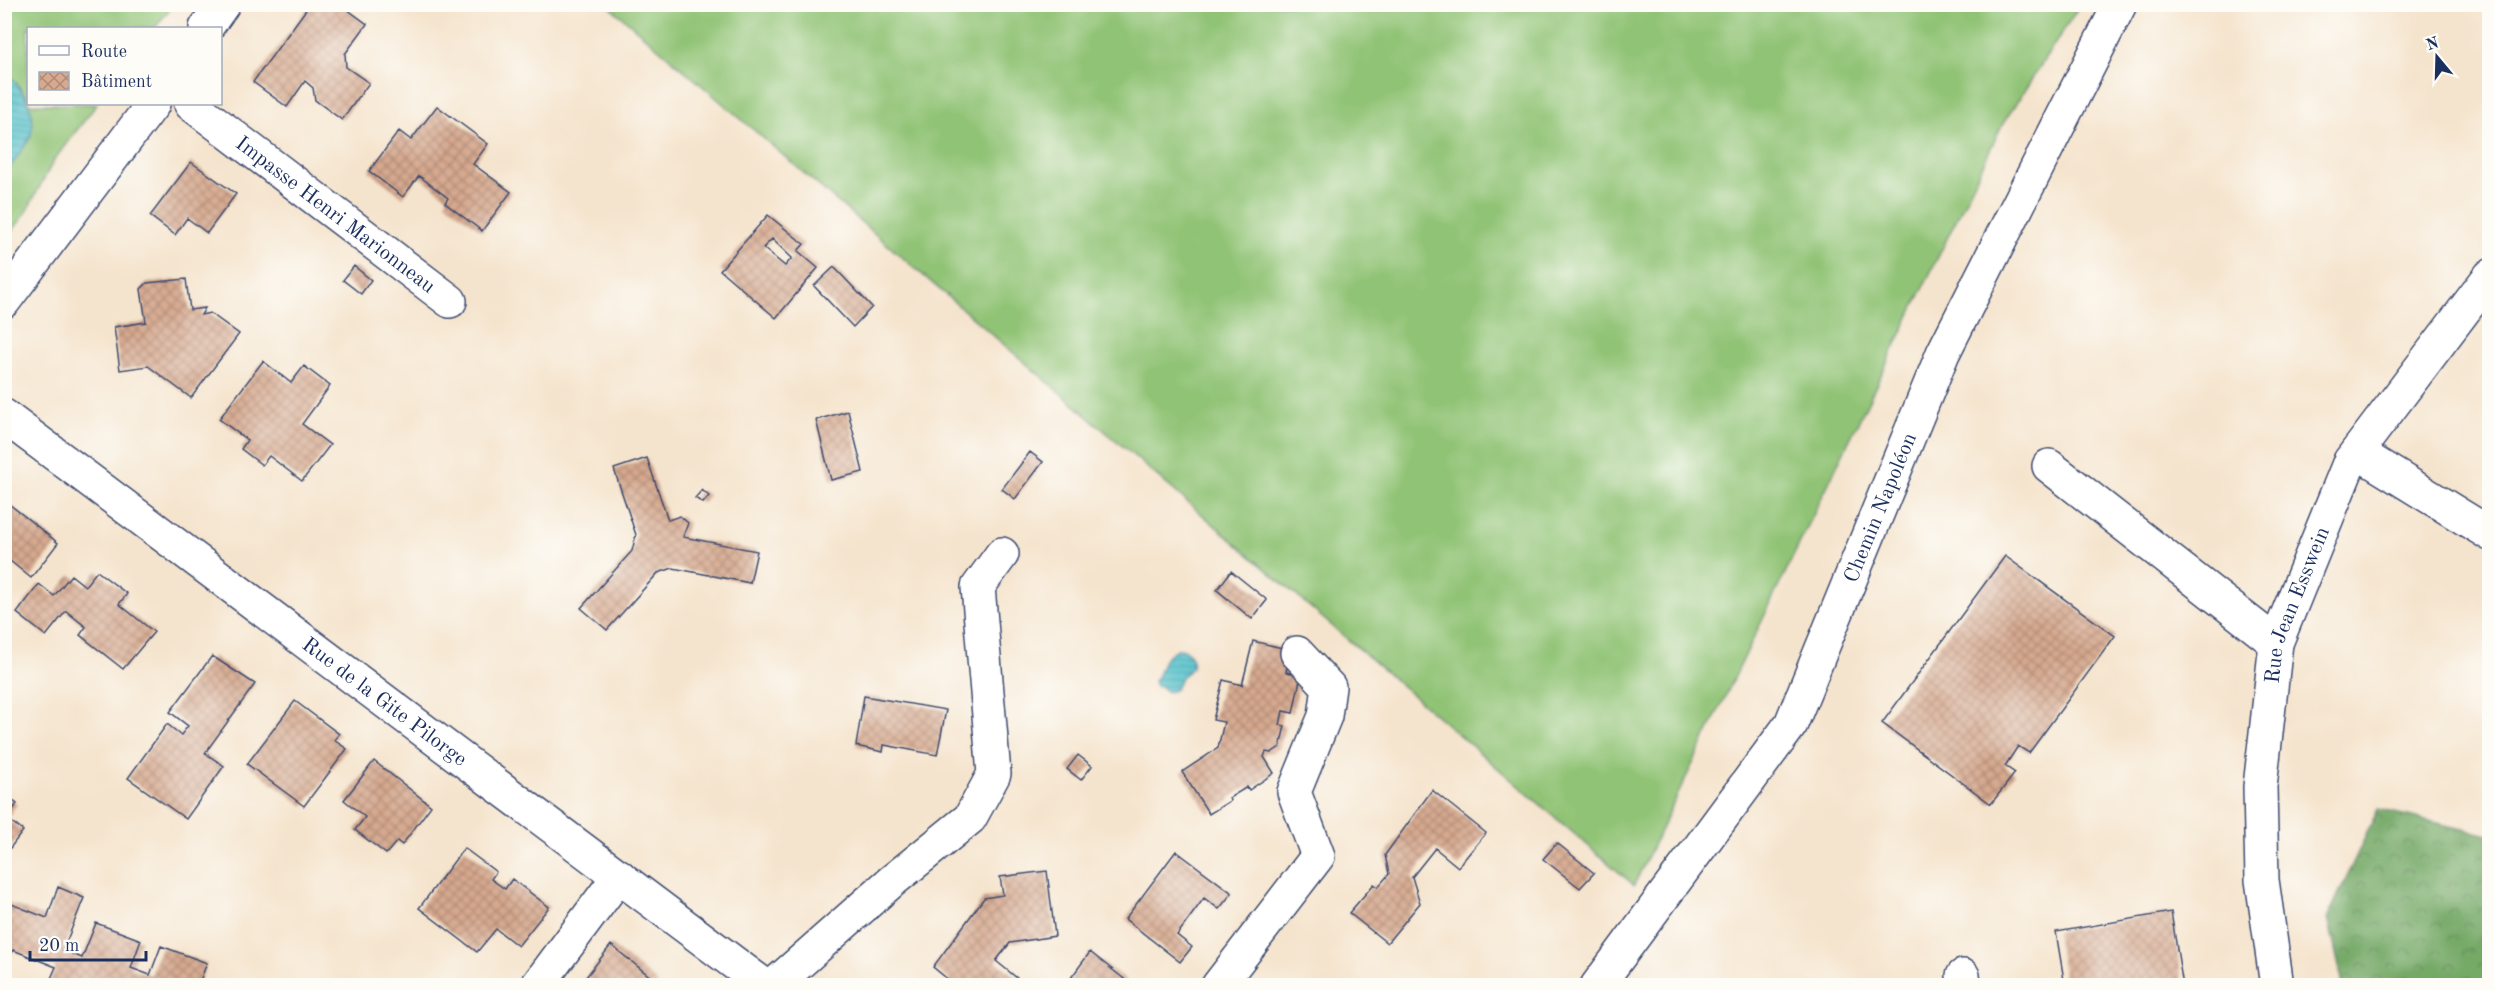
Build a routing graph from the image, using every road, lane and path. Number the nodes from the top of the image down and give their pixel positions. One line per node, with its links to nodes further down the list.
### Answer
1 (223, 4): 3 (street)
2 (2120, 4): 21 (street, Chemin Napoléon)
3 (207, 27)
4 (152, 105): 7 (street)
5 (193, 105): 8 (street, Impasse Henri Marionneau)
6 (2490, 276): 10 (street, Rue Jean Esswein)
7 (4, 301)
8 (450, 301)
9 (4, 416): 16 (street, Rue de la Gite Pilorge)
10 (2356, 452): 12 (street); 14 (street, Rue Jean Esswein)
11 (2049, 466): 14 (street)
12 (2490, 534)
13 (1002, 554): 19 (street)
14 (2276, 643): 22 (street, Rue Jean Esswein)
15 (1297, 653): 20 (street)
16 (619, 876): 17 (street); 18 (street, Rue de la Gite Pilorge)
17 (537, 986)
18 (765, 986)
19 (773, 986)
20 (1218, 986)
21 (1597, 986)
22 (2277, 986)

